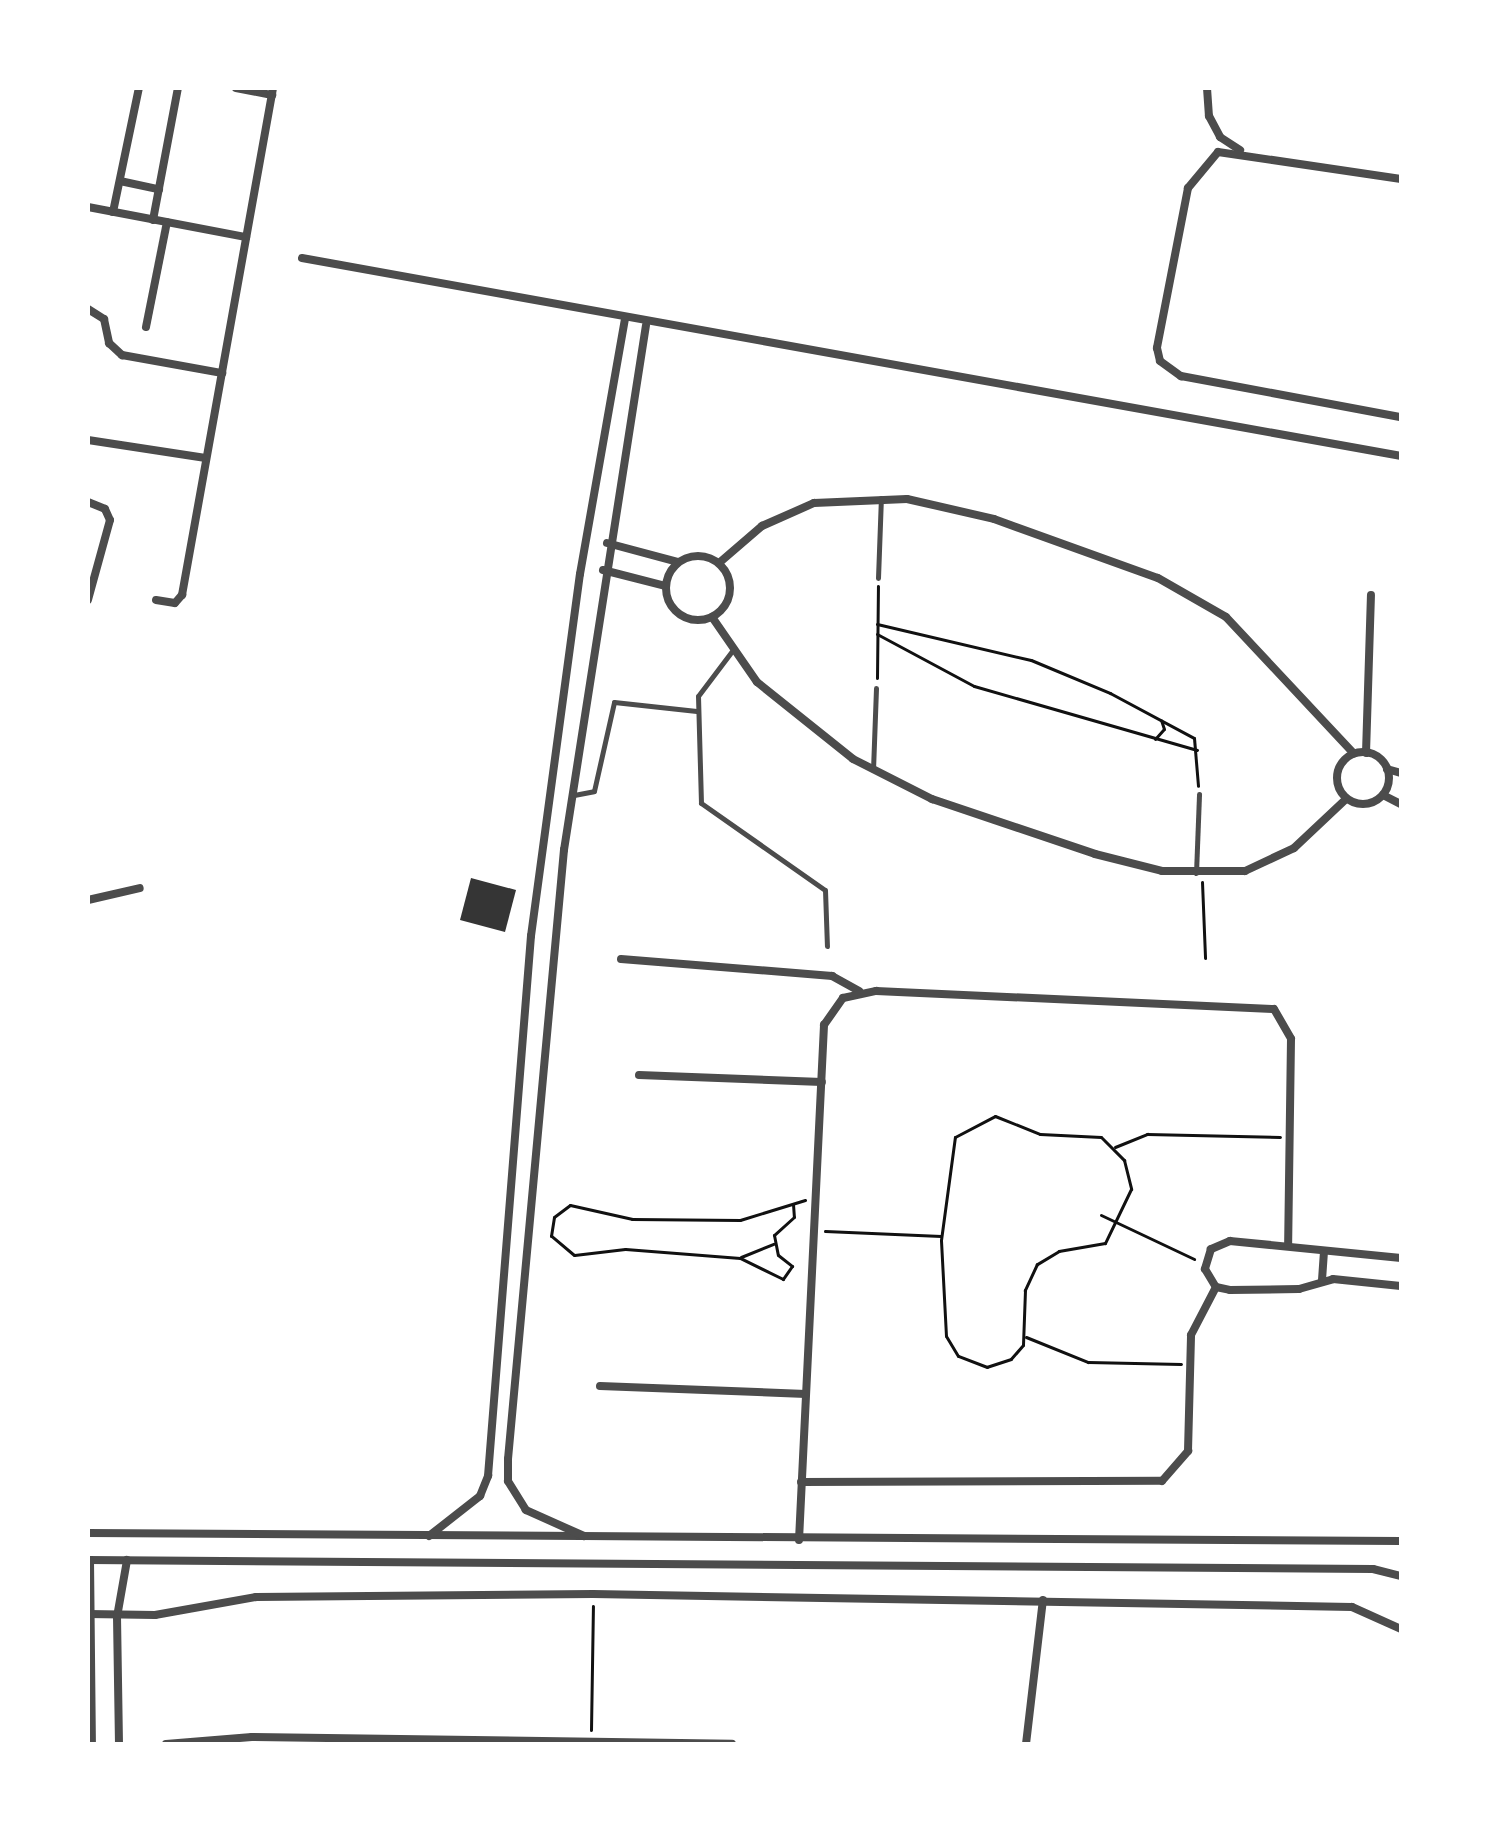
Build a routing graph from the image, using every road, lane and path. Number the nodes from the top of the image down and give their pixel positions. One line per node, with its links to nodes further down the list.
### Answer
1 (139, 88): 8 (street)
2 (178, 88): 9 (street)
3 (236, 88): 5 (street)
4 (1207, 88): 6 (street)
5 (272, 91): 14 (street)
6 (1240, 150): 7 (street); 21 (street)
7 (1401, 179)
8 (120, 181): 9 (street); 11 (street)
9 (159, 189): 12 (street)
10 (88, 207): 11 (street)
11 (113, 212): 12 (street)
12 (153, 220): 13 (street)
13 (167, 222): 14 (street); 19 (street)
14 (246, 237): 20 (street)
15 (302, 258): 17 (street)
16 (88, 309): 20 (street)
17 (625, 320): 18 (street); 53 (street)
18 (646, 325): 23 (street); 27 (street)
19 (146, 327)
20 (222, 373): 24 (street)
21 (1401, 417)
22 (88, 440): 24 (street)
23 (1401, 456)
24 (206, 458): 35 (street)
25 (881, 497): 29 (street); 31 (lane); 46 (street)
26 (88, 502): 34 (street)
27 (607, 543): 28 (street); 30 (street)
28 (678, 562): 29 (street); 32 (street)
29 (719, 563): 36 (street)
30 (603, 570): 32 (street); 52 (street)
31 (878, 578): 37 (path)
32 (666, 586): 36 (street)
33 (1371, 595): 45 (street)
34 (88, 600)
35 (156, 600)
36 (712, 617): 39 (street)
37 (877, 624): 38 (path); 42 (path)
38 (877, 634): 40 (path); 43 (path)
39 (732, 651): 41 (lane); 48 (street)
40 (876, 688): 48 (lane)
41 (697, 711): 52 (lane); 59 (lane)
42 (1158, 718): 43 (path); 44 (path)
43 (1149, 739): 44 (path)
44 (1197, 750): 50 (path)
45 (1366, 753): 46 (street); 47 (street)
46 (1354, 754): 54 (street)
47 (1387, 769): 49 (street); 51 (street)
48 (873, 770): 56 (street)
49 (1401, 773)
50 (1199, 794): 56 (lane)
51 (1383, 795): 54 (street); 55 (street)
52 (571, 798): 53 (street); 89 (street)
53 (549, 799): 88 (street)
54 (1346, 799): 56 (street)
55 (1401, 804)
56 (1199, 874): 60 (path)
57 (140, 888): 58 (street)
58 (88, 900)
59 (827, 946)
60 (1205, 958)
61 (621, 959): 62 (street)
62 (859, 991): 64 (street); 65 (street)
63 (639, 1075): 64 (street)
64 (822, 1082): 67 (street)
65 (1291, 1138): 66 (path); 74 (street)
66 (1115, 1147): 70 (path); 72 (path)
67 (816, 1197): 68 (path); 71 (street)
68 (793, 1204): 73 (path); 76 (path)
69 (1101, 1215): 70 (path)
70 (1117, 1224): 78 (path); 82 (path)
71 (814, 1230): 72 (path); 85 (street)
72 (941, 1236): 82 (path)
73 (773, 1244): 76 (path); 76 (path)
74 (1288, 1245): 75 (street); 78 (street)
75 (1324, 1254): 77 (street); 79 (street)
76 (740, 1258)
77 (1401, 1258)
78 (1205, 1264): 81 (street)
79 (1322, 1280): 80 (street); 81 (street)
80 (1401, 1286)
81 (1216, 1287): 83 (street)
82 (1026, 1337): 83 (path)
83 (1189, 1364): 86 (street)
84 (600, 1386): 85 (street)
85 (806, 1394): 86 (street)
86 (801, 1482): 90 (street)
87 (88, 1533): 88 (street)
88 (429, 1536): 89 (street)
89 (589, 1538): 90 (street)
90 (799, 1540): 91 (street)
91 (1401, 1541)
92 (89, 1560): 93 (street); 97 (street)
93 (127, 1560): 94 (street); 98 (street)
94 (1401, 1576)
95 (593, 1594): 96 (street); 98 (street); 100 (path)
96 (1043, 1600): 99 (street); 105 (street)
97 (90, 1614): 98 (street); 101 (street)
98 (117, 1617): 102 (street)
99 (1401, 1629)
100 (590, 1742): 103 (street); 104 (street)
101 (92, 1744)
102 (119, 1744)
103 (166, 1744)
104 (732, 1744)
105 (1026, 1744)

